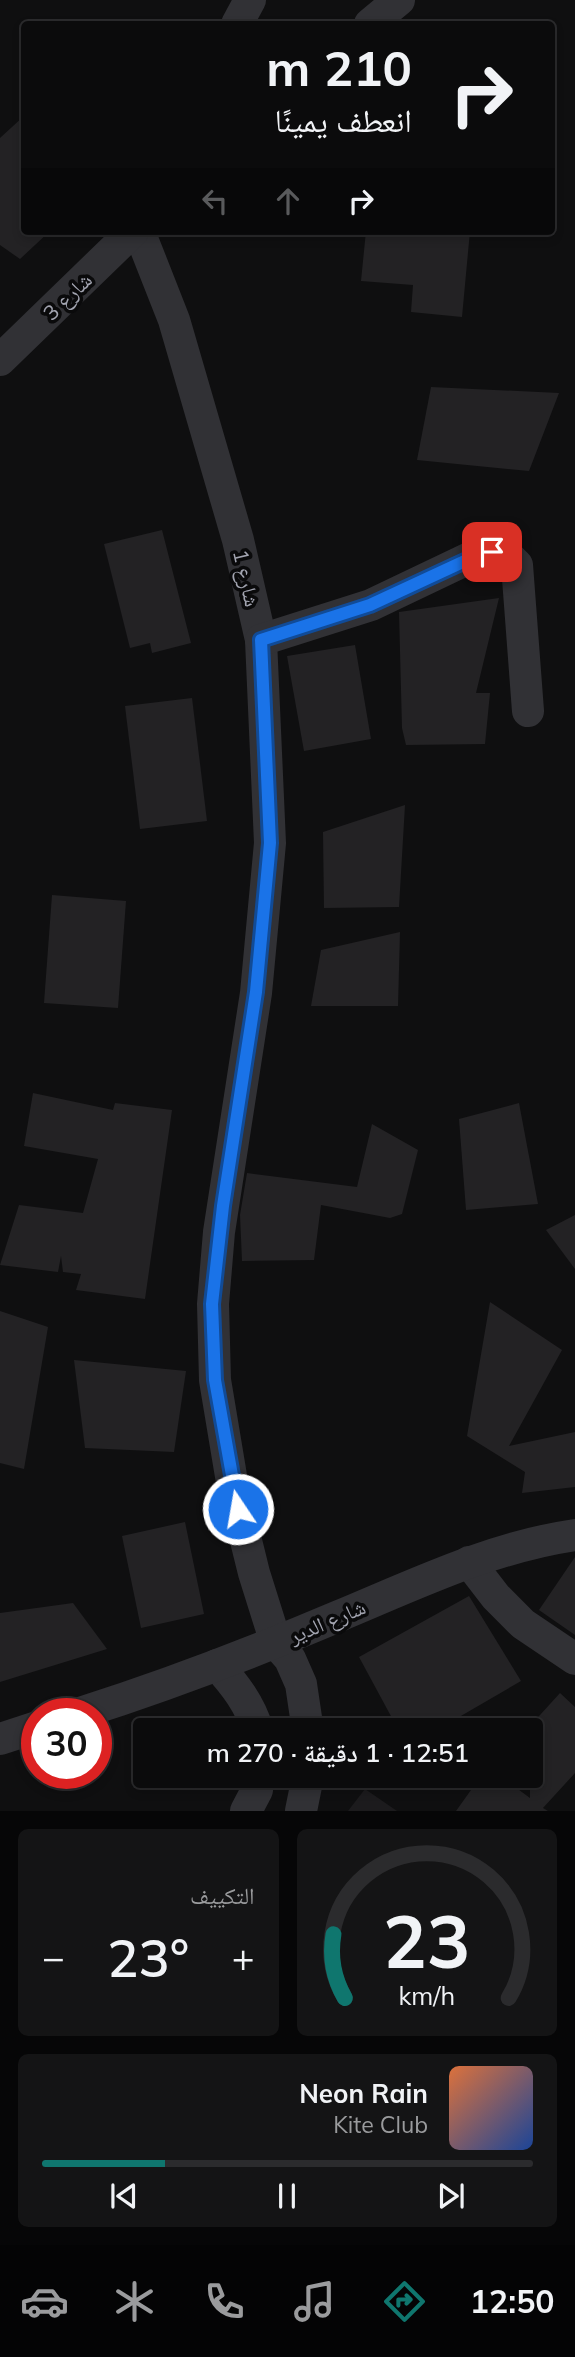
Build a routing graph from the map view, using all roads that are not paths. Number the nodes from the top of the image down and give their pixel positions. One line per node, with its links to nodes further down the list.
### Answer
1 (250, 0): 3 (street)
2 (399, 0): 4 (street)
3 (239, 21)
4 (374, 21)
5 (129, 235): 7 (street, شارع 3)
6 (141, 235): 8 (street, شارع 1)
7 (0, 360)
8 (261, 640): 9 (street); 12 (street, شارع 1)
9 (528, 711)
10 (575, 1535): 11 (street, شارع الدير)
11 (469, 1562): 12 (street, شارع الدير); 13 (street)
12 (276, 1643): 14 (street, شارع الدير); 17 (street, شارع 1)
13 (575, 1659)
14 (217, 1665): 15 (street, شارع الدير); 16 (street)
15 (112, 1702)
16 (255, 1718)
17 (306, 1718)
18 (21, 1732): 19 (street)
19 (0, 1738)
20 (257, 1788): 22 (street)
21 (306, 1788): 23 (street)
22 (246, 1811)
23 (302, 1811)

